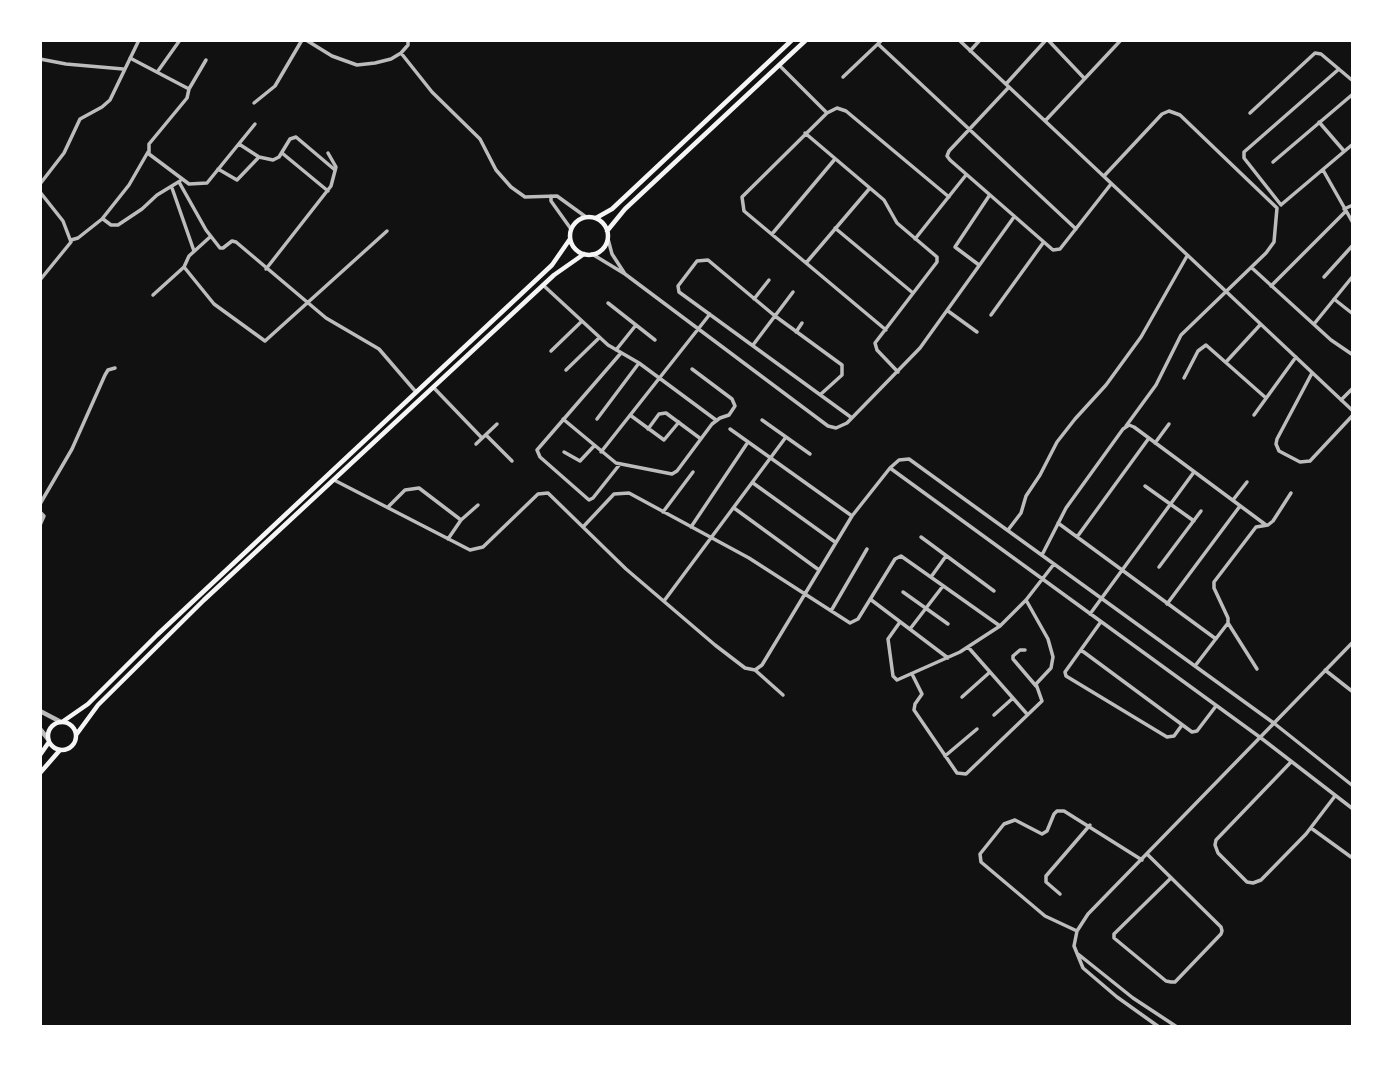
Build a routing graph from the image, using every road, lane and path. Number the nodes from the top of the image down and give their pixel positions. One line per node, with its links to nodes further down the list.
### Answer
1 (139, 40): 15 (street)
2 (180, 40): 21 (street)
3 (304, 40): 14 (street); 28 (street)
4 (408, 40): 14 (street)
5 (792, 40): 65 (main road)
6 (806, 40): 18 (main road)
7 (882, 40): 12 (street)
8 (959, 40): 13 (street)
9 (980, 40): 13 (street)
10 (1047, 40): 23 (street); 25 (street)
11 (1121, 40): 23 (street)
12 (878, 44): 22 (street); 34 (street)
13 (970, 51): 25 (street)
14 (401, 53): 58 (street)
15 (130, 58): 19 (street); 21 (street)
16 (40, 59): 19 (street)
17 (206, 60): 26 (street)
18 (779, 65): 29 (street); 72 (main road)
19 (123, 69): 51 (street)
20 (1339, 69): 24 (street); 30 (street); 61 (street)
21 (158, 71): 26 (street)
22 (843, 77)
23 (1084, 78): 31 (street)
24 (1353, 81)
25 (1008, 85): 31 (street); 34 (street)
26 (190, 89): 39 (street)
27 (1353, 94): 32 (street)
28 (254, 103)
29 (827, 113): 35 (street); 59 (street)
30 (1250, 113)
31 (1045, 121): 49 (street)
32 (1319, 122): 38 (street); 44 (street)
33 (255, 124): 36 (street)
34 (969, 130): 48 (street); 70 (street)
35 (806, 133): 43 (street); 73 (street)
36 (239, 144): 42 (street); 45 (street)
37 (1353, 144): 38 (street)
38 (1344, 151): 46 (street)
39 (148, 152): 50 (street); 66 (street)
40 (282, 153): 42 (street); 47 (street); 55 (street)
41 (328, 153): 47 (street)
42 (259, 157): 45 (street)
43 (835, 159): 54 (street); 73 (street)
44 (1273, 162)
45 (218, 169): 50 (street)
46 (1323, 170): 61 (street); 62 (street)
47 (336, 171): 55 (street)
48 (966, 175): 57 (street); 59 (street)
49 (1104, 176): 52 (street); 61 (street)
50 (181, 181): 53 (street); 74 (street)
51 (40, 184)
52 (1111, 184): 70 (street); 84 (street)
53 (172, 188): 66 (street); 81 (street)
54 (870, 188): 68 (street); 77 (street)
55 (328, 191): 89 (street)
56 (40, 192): 78 (street)
57 (989, 195): 64 (street); 86 (street)
58 (551, 196): 63 (street); 69 (street)
59 (949, 197): 77 (street)
60 (1353, 205): 62 (street)
61 (1279, 206): 88 (street)
62 (1345, 210): 67 (street); 96 (street)
63 (586, 217): 65 (main road); 69 (main road)
64 (1014, 217): 79 (street); 86 (street)
65 (596, 218): 72 (main road)
66 (102, 219): 78 (street)
67 (1353, 223)
68 (835, 228): 85 (street); 99 (street)
69 (571, 229): 75 (main road)
70 (1076, 229): 79 (street)
71 (387, 230): 103 (street)
72 (607, 231): 76 (main road)
73 (772, 234): 85 (street)
74 (211, 237): 81 (street); 89 (street)
75 (570, 239): 82 (main road); 137 (main road)
76 (608, 239): 83 (main road); 90 (street)
77 (915, 239): 99 (street)
78 (71, 240): 93 (street)
79 (1043, 243): 108 (street)
80 (1353, 245): 92 (street)
81 (194, 251): 87 (street)
82 (584, 254): 83 (main road); 95 (main road)
83 (592, 254): 90 (street)
84 (1187, 256): 97 (street); 195 (street)
85 (806, 263): 116 (street)
86 (979, 265): 105 (street)
87 (184, 267): 100 (street); 103 (street)
88 (1252, 268): 96 (street); 97 (street)
89 (266, 270): 103 (street)
90 (625, 274): 115 (street)
91 (1353, 276): 102 (street)
92 (1324, 277)
93 (40, 280)
94 (769, 280): 101 (street)
95 (543, 285): 110 (street); 135 (main road)
96 (1271, 286): 113 (street)
97 (1226, 291): 112 (street); 152 (street)
98 (793, 292): 109 (street)
99 (914, 293): 116 (street)
100 (153, 295)
101 (754, 299): 106 (street); 109 (street)
102 (1334, 299): 107 (street); 113 (street)
103 (307, 303): 137 (street)
104 (608, 303): 114 (street)
105 (948, 311): 118 (street); 131 (street)
106 (710, 314): 115 (street); 121 (street)
107 (1353, 314)
108 (991, 315)
109 (775, 316): 117 (street); 121 (street)
110 (582, 322): 119 (street); 122 (street)
111 (803, 323): 117 (street)
112 (1261, 324): 125 (street); 126 (street)
113 (1314, 324): 124 (street)
114 (636, 325): 120 (street); 123 (street)
115 (698, 330): 134 (street); 144 (street)
116 (886, 330): 131 (street)
117 (796, 332): 138 (street)
118 (977, 332)
119 (599, 338): 123 (street); 130 (street)
120 (655, 340)
121 (753, 345): 138 (street)
122 (551, 351)
123 (619, 352): 127 (street); 145 (street)
124 (1353, 355)
125 (1296, 357): 132 (street); 139 (street)
126 (1226, 362): 133 (street); 139 (street)
127 (639, 363): 134 (street); 146 (street)
128 (115, 368): 178 (street)
129 (692, 369): 147 (street)
130 (566, 370)
131 (898, 372): 144 (street)
132 (1312, 373): 140 (street); 141 (street)
133 (1184, 377)
134 (660, 379): 142 (street); 147 (street)
135 (433, 388): 155 (street); 172 (main road)
136 (1353, 388): 140 (street)
137 (416, 392): 249 (main road)
138 (821, 394): 144 (street)
139 (1266, 398): 143 (street)
140 (1341, 400): 141 (street)
141 (1353, 413)
142 (630, 415): 153 (street); 164 (street)
143 (1254, 415)
144 (852, 418)
145 (563, 419): 162 (street); 168 (street)
146 (597, 419)
147 (716, 420): 158 (street)
148 (762, 420): 156 (street)
149 (679, 422): 153 (street); 153 (street); 158 (street)
150 (497, 424): 155 (street)
151 (1169, 425): 160 (street)
152 (1126, 426): 157 (street); 190 (street)
153 (648, 429)
154 (730, 429): 159 (street)
155 (484, 436): 161 (street); 167 (street)
156 (786, 437): 165 (street); 166 (street)
157 (1149, 438): 160 (street); 197 (street)
158 (701, 439): 168 (street)
159 (748, 442): 166 (street); 194 (street)
160 (1155, 443): 171 (street)
161 (476, 444)
162 (594, 446): 163 (street); 164 (street)
163 (564, 452)
164 (601, 452): 168 (street)
165 (810, 454)
166 (771, 458): 173 (street); 187 (street)
167 (512, 461)
168 (620, 464)
169 (890, 468): 187 (street); 195 (street); 209 (street)
170 (693, 472): 186 (street)
171 (1194, 472): 177 (street); 180 (street)
172 (334, 480): 182 (street); 254 (main road)
173 (753, 482): 183 (street); 200 (street)
174 (1247, 482): 177 (street)
175 (1145, 486): 180 (street)
176 (1291, 493): 192 (street)
177 (1233, 500): 181 (street)
178 (40, 503)
179 (478, 505): 188 (street)
180 (1170, 505): 189 (street); 207 (street)
181 (1240, 506): 192 (street); 218 (street)
182 (388, 508): 188 (street); 199 (street)
183 (734, 509): 198 (street); 206 (street)
184 (1201, 511): 189 (street)
185 (40, 512): 191 (street)
186 (663, 512): 193 (street); 194 (street)
187 (852, 516): 200 (street)
188 (461, 520): 199 (street)
189 (1194, 521): 205 (street)
190 (1058, 523): 197 (street); 203 (street)
191 (40, 525)
192 (1266, 526): 224 (street)
193 (583, 527): 199 (street); 217 (street)
194 (691, 527): 198 (street)
195 (1008, 530): 203 (street)
196 (921, 537): 202 (street)
197 (1077, 537): 207 (street)
198 (712, 538): 213 (street); 217 (street)
199 (448, 539)
200 (835, 542): 206 (street)
201 (867, 549): 220 (street)
202 (946, 555): 208 (street); 211 (street)
203 (1042, 555): 204 (street)
204 (1055, 564): 209 (street); 214 (street)
205 (1159, 568)
206 (819, 570): 213 (street)
207 (1122, 570): 214 (street); 218 (street)
208 (931, 577): 210 (street); 215 (street)
209 (1042, 580): 216 (street); 221 (street)
210 (943, 586): 219 (street); 226 (street)
211 (994, 591)
212 (903, 592): 219 (street)
213 (804, 593): 220 (street); 236 (street)
214 (1102, 598): 221 (street); 234 (street)
215 (870, 599): 220 (street); 222 (street)
216 (1026, 600): 226 (street); 240 (street)
217 (664, 601): 236 (street)
218 (1167, 604): 228 (street)
219 (926, 608): 225 (street); 227 (street)
220 (831, 611)
221 (1089, 615): 223 (street)
222 (900, 622): 227 (street); 239 (street)
223 (1100, 623): 232 (street); 245 (street)
224 (1228, 623): 228 (street); 235 (street)
225 (948, 624)
226 (1000, 626): 230 (street)
227 (909, 629): 233 (street)
228 (1216, 639): 234 (street)
229 (1353, 642): 237 (street)
230 (968, 647): 233 (street); 238 (street)
231 (1025, 650): 240 (street)
232 (1081, 650): 251 (street); 251 (street)
233 (948, 658): 239 (street)
234 (1195, 666): 250 (street)
235 (1258, 669)
236 (755, 670): 242 (street)
237 (1325, 670): 241 (street); 250 (street)
238 (990, 672): 243 (street); 244 (street)
239 (912, 674): 259 (street)
240 (1036, 686): 247 (street)
241 (1353, 692)
242 (783, 695)
243 (962, 697)
244 (1013, 698): 247 (street); 248 (street)
245 (1216, 706): 251 (street); 255 (street)
246 (40, 711): 249 (street)
247 (1028, 714): 259 (street)
248 (993, 715)
249 (62, 722): 254 (main road); 256 (main road)
250 (1275, 724): 255 (street); 262 (street)
251 (1182, 725)
252 (40, 729): 256 (street)
253 (977, 729): 259 (street)
254 (76, 735): 257 (main road)
255 (1261, 738): 260 (street); 267 (street)
256 (48, 740): 257 (main road); 258 (main road)
257 (60, 750): 261 (main road)
258 (40, 755)
259 (945, 756)
260 (1291, 762): 263 (street); 266 (street)
261 (40, 772)
262 (1353, 786)
263 (1335, 796): 264 (street); 266 (street)
264 (1353, 809)
265 (1090, 825): 269 (street); 271 (street); 272 (street)
266 (1311, 828): 268 (street)
267 (1147, 855): 269 (street); 270 (street)
268 (1351, 857)
269 (1142, 860): 272 (street)
270 (1171, 878): 270 (street)
271 (1060, 894)
272 (1077, 931): 273 (street)
273 (1076, 953): 274 (street); 275 (street)
274 (1159, 1027)
275 (1177, 1027)

